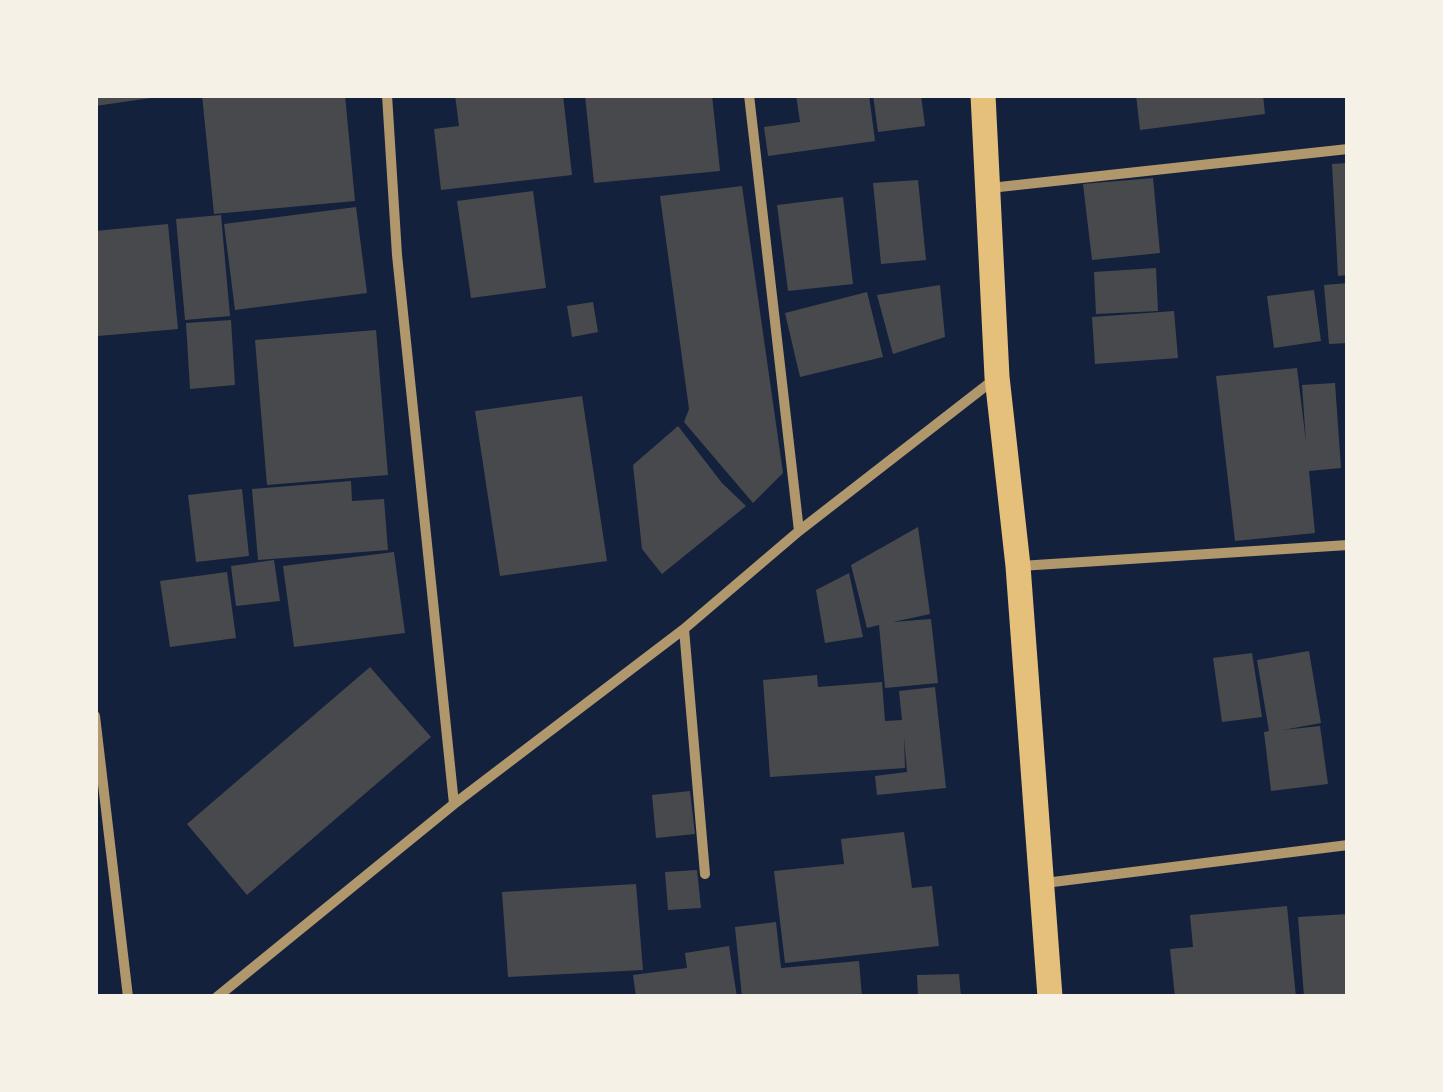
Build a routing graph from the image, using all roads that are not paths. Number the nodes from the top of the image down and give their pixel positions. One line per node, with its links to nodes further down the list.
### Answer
1 (387, 95): 12 (street)
2 (749, 95): 7 (street)
3 (982, 95): 5 (main road)
4 (1348, 149): 5 (street)
5 (989, 188): 6 (main road)
6 (996, 377): 7 (street); 9 (main road)
7 (799, 531): 10 (street)
8 (1348, 545): 9 (street)
9 (1018, 566): 15 (main road)
10 (684, 630): 12 (street); 14 (street)
11 (95, 716): 16 (street)
12 (454, 804): 17 (street)
13 (1348, 845): 15 (street)
14 (704, 874)
15 (1039, 884): 18 (main road)
16 (128, 997)
17 (217, 997)
18 (1050, 997)

